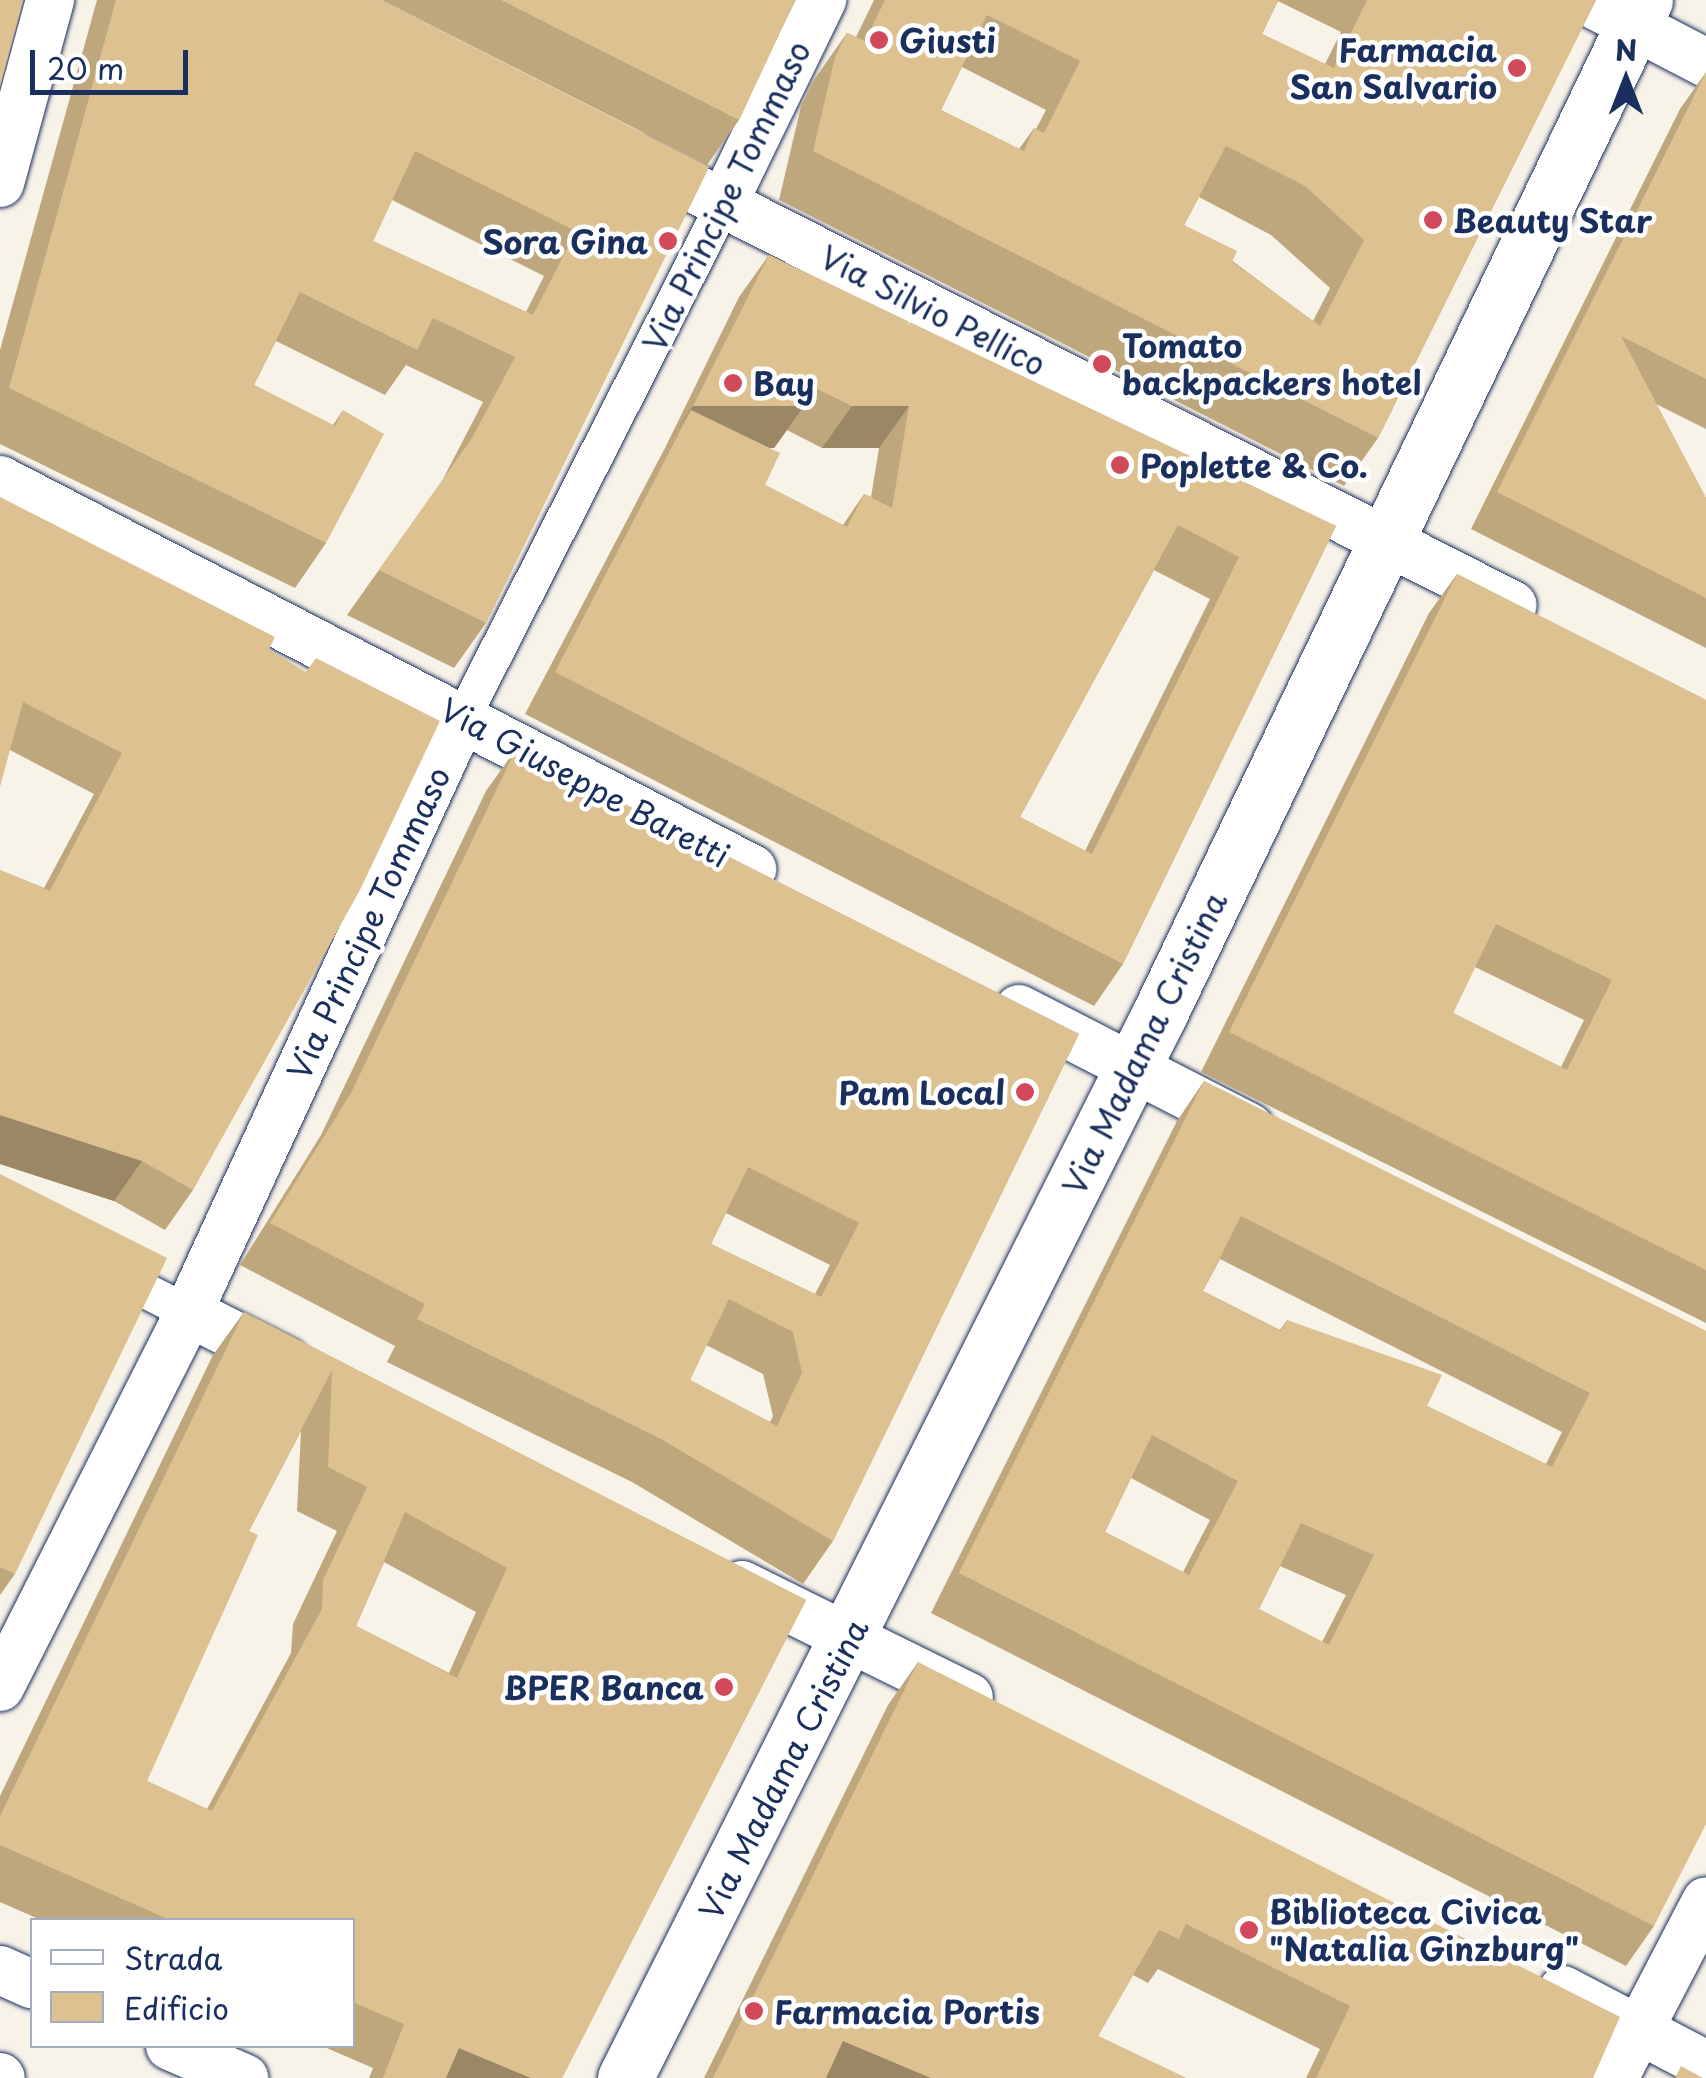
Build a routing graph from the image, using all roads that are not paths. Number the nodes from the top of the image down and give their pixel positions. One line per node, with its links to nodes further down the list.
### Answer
1 (50, 0): 6 (street)
2 (822, 0): 7 (street, Via Principe Tommaso)
3 (1621, 8): 4 (street); 9 (street, Via Madama Cristina)
4 (1706, 62)
5 (600, 141): 7 (street, Via Silvio Pellico)
6 (0, 183)
7 (724, 202): 9 (street, Via Silvio Pellico); 11 (street, Via Principe Tommaso)
8 (0, 480): 11 (street, Via Giuseppe Baretti)
9 (1388, 542): 10 (street, Via Silvio Pellico); 14 (street, Via Madama Cristina)
10 (1552, 625)
11 (462, 718): 12 (street, Via Giuseppe Baretti); 17 (street, Via Principe Tommaso)
12 (789, 888)
13 (982, 990): 14 (street)
14 (1132, 1068): 15 (street); 20 (street, Via Madama Cristina)
15 (1289, 1146)
16 (83, 1258): 17 (street)
17 (188, 1312): 18 (street); 21 (street, Via Principe Tommaso)
18 (338, 1386)
19 (707, 1568): 20 (street)
20 (850, 1638): 22 (street); 31 (street, Via Madama Cristina)
21 (0, 1687)
22 (1007, 1716)
23 (1706, 1901): 27 (street)
24 (0, 1970): 26 (street)
25 (1524, 1971): 27 (street)
26 (30, 1983)
27 (1639, 2030): 29 (street); 32 (street)
28 (175, 2048): 30 (street)
29 (1706, 2065)
30 (244, 2078)
31 (625, 2078)
32 (1614, 2078)

